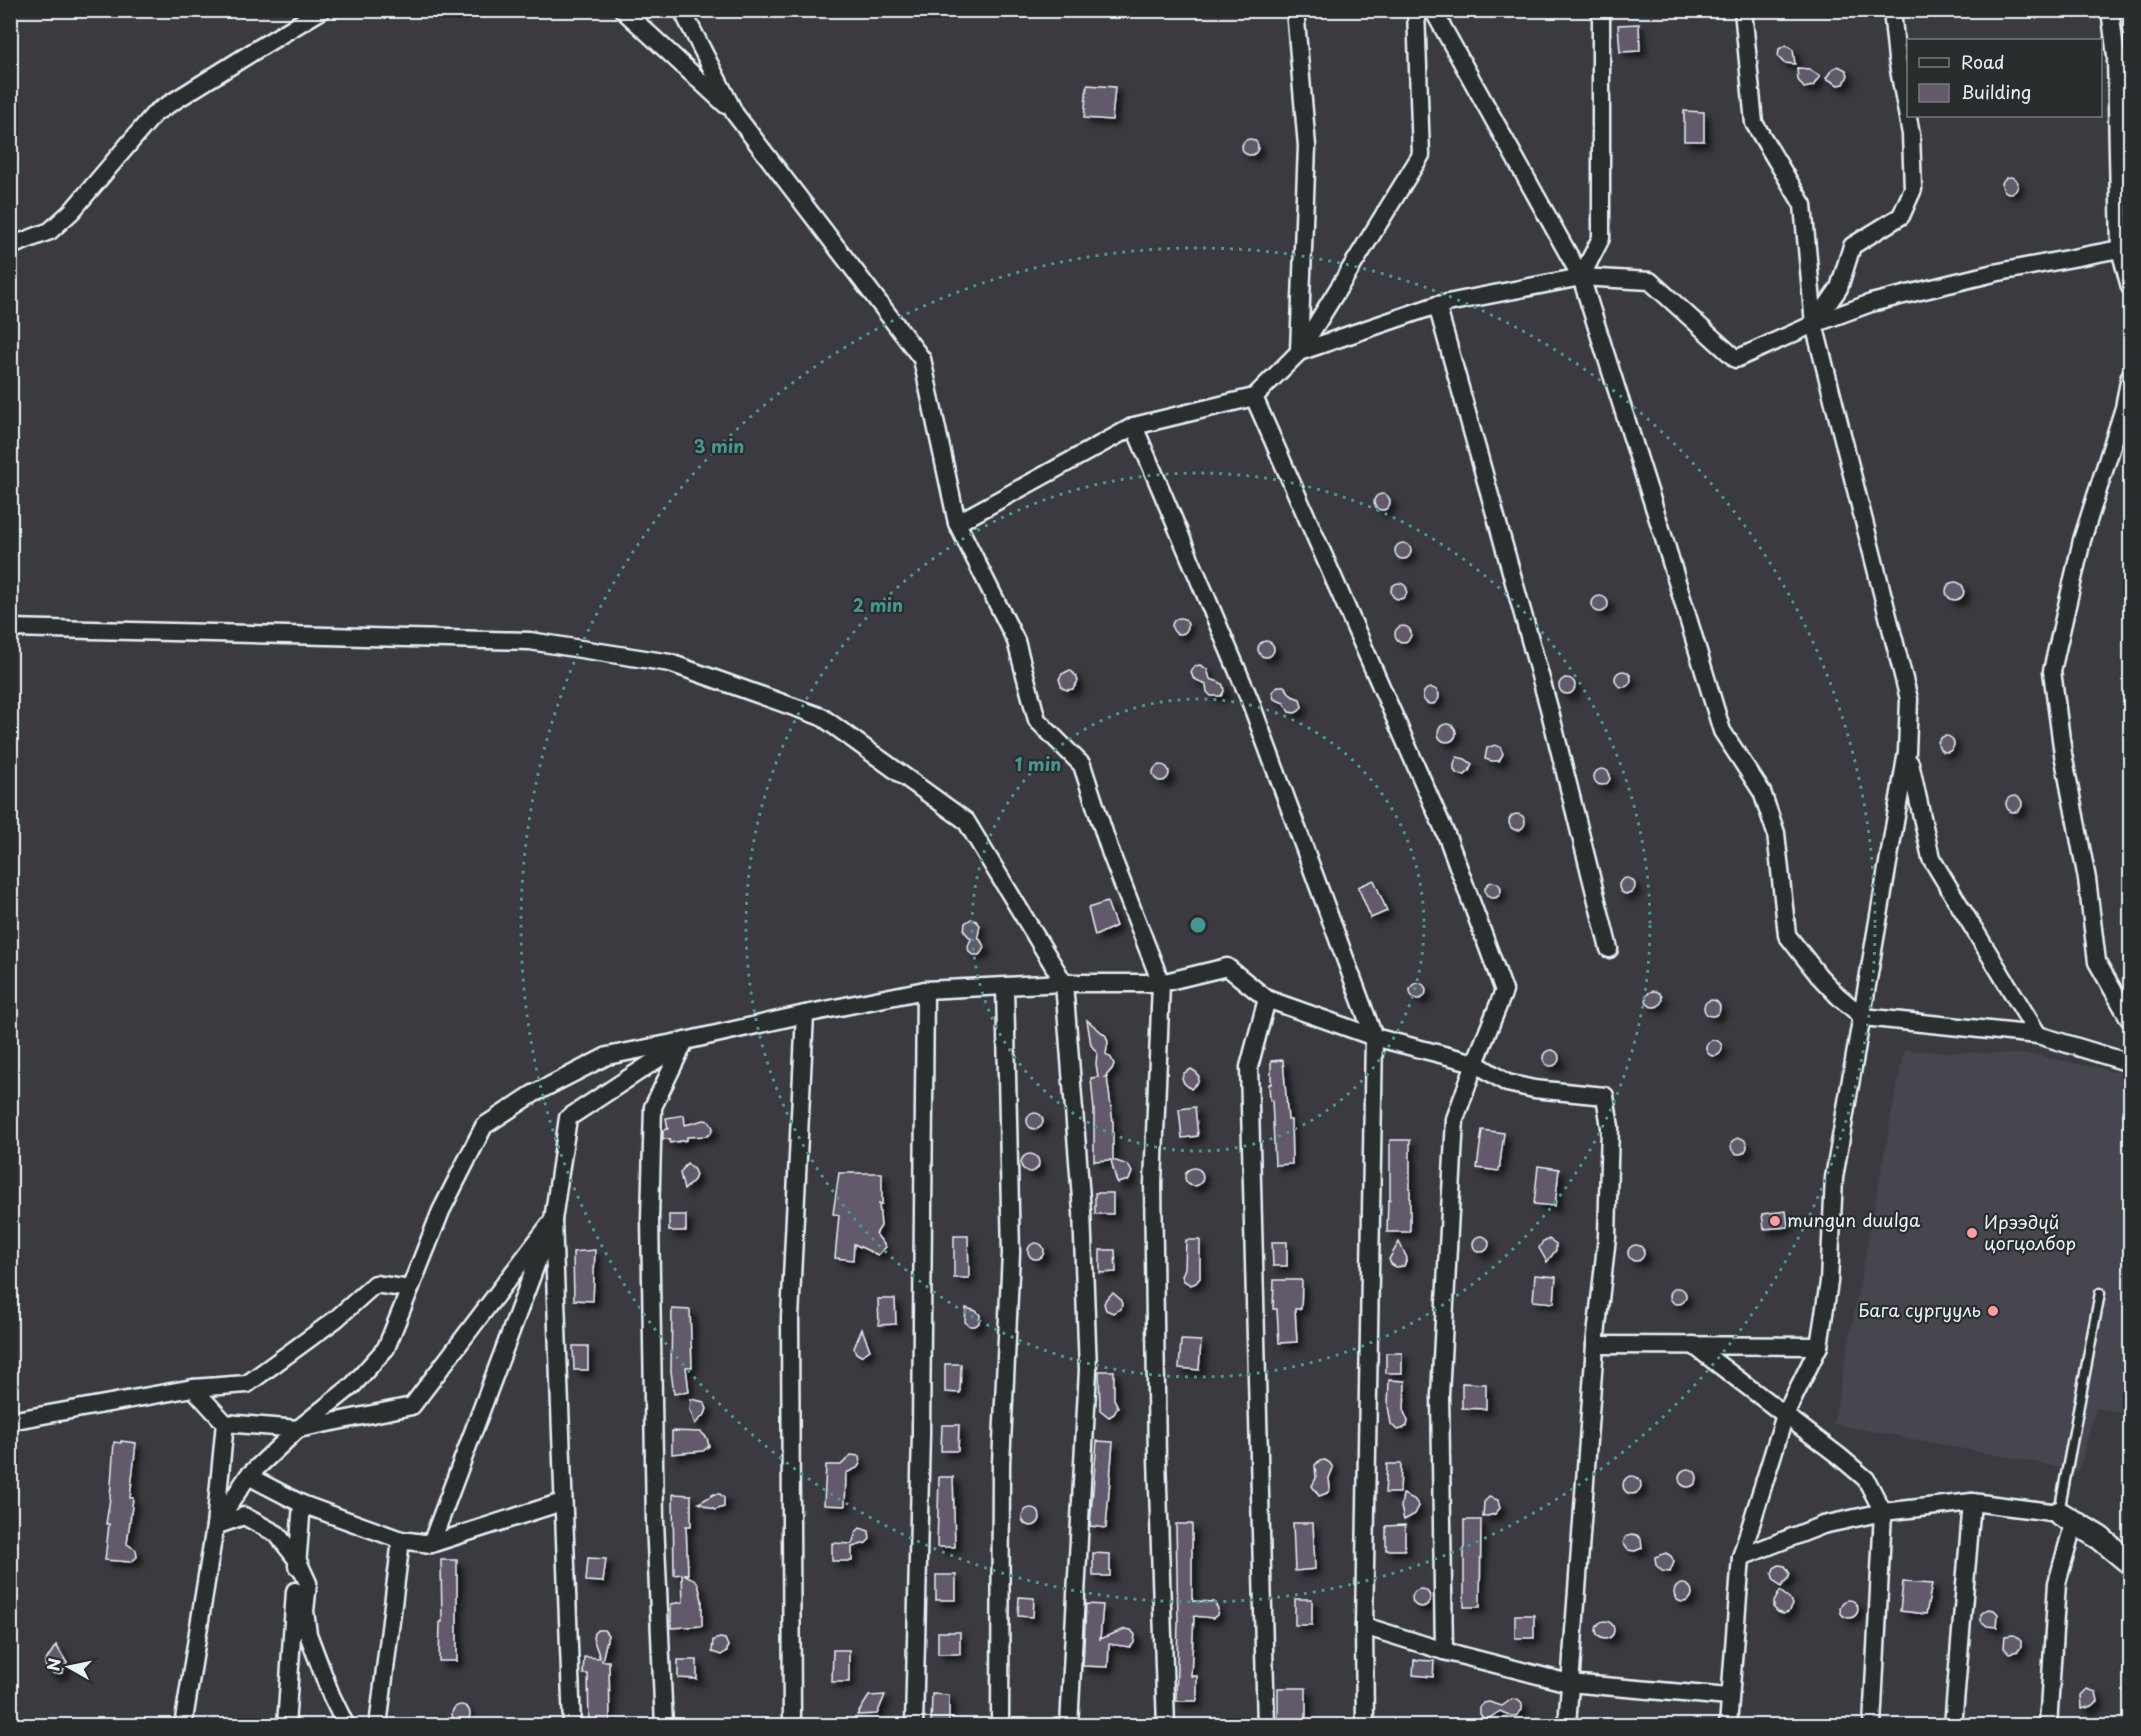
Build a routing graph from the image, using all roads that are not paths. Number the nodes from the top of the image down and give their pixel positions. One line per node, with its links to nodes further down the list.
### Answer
1 (322, 10): 14 (street)
2 (623, 10): 11 (street)
3 (682, 10): 11 (street)
4 (1295, 10): 20 (street)
5 (1416, 10): 20 (street)
6 (1433, 10): 16 (street)
7 (1601, 10): 16 (street)
8 (1743, 10): 19 (street)
9 (1892, 10): 12 (street)
10 (2110, 10): 15 (street)
11 (735, 114): 24 (street)
12 (1907, 114)
13 (1908, 117): 19 (street)
14 (10, 244)
15 (2125, 248): 17 (street); 19 (street)
16 (1581, 277): 18 (street); 19 (street); 34 (street)
17 (2130, 287)
18 (1437, 305): 20 (street); 27 (street)
19 (1814, 324): 26 (street)
20 (1299, 352): 22 (street)
21 (2130, 376): 35 (street)
22 (1254, 397): 23 (street); 39 (street)
23 (1134, 426): 24 (street); 37 (street)
24 (957, 524): 29 (street)
25 (10, 628): 28 (street)
26 (1907, 752): 34 (street); 36 (street)
27 (1609, 949)
28 (1064, 983): 29 (street); 30 (street); 79 (street)
29 (1161, 983): 32 (street); 80 (street)
30 (1005, 987): 31 (street); 78 (street)
31 (925, 990): 33 (street); 77 (street)
32 (1267, 999): 37 (street); 81 (street)
33 (805, 1014): 38 (street); 76 (street)
34 (1863, 1017): 36 (street); 46 (street)
35 (2130, 1018)
36 (2038, 1035): 40 (street)
37 (1374, 1037): 39 (street); 64 (street)
38 (685, 1041): 41 (street); 42 (street); 75 (street)
39 (1475, 1063): 44 (street); 65 (street)
40 (2130, 1063)
41 (553, 1220): 51 (street); 53 (street); 60 (street)
42 (410, 1289): 47 (street); 51 (street)
43 (2100, 1293): 57 (lane)
44 (1595, 1345): 45 (street); 67 (street)
45 (1693, 1345): 46 (street); 48 (street)
46 (1819, 1346): 48 (street)
47 (193, 1388): 49 (street); 50 (street)
48 (1785, 1415): 56 (street); 61 (street)
49 (10, 1420)
50 (225, 1423): 51 (street); 58 (street)
51 (298, 1429): 52 (street)
52 (248, 1476): 55 (street); 58 (street)
53 (562, 1502): 60 (street); 74 (street)
54 (1972, 1502): 56 (street); 57 (street); 86 (street)
55 (302, 1504): 59 (street); 62 (street)
56 (1883, 1512): 61 (street); 85 (street)
57 (2066, 1517): 63 (street); 87 (street)
58 (215, 1526): 62 (street); 66 (street)
59 (401, 1540): 60 (street); 73 (street)
60 (430, 1544)
61 (1741, 1557): 68 (street)
62 (298, 1561): 71 (street); 72 (street)
63 (2130, 1563)
64 (1364, 1626): 65 (street); 82 (street)
65 (1444, 1651): 67 (street)
66 (190, 1682): 69 (street); 70 (street)
67 (1569, 1683): 68 (street); 83 (street)
68 (1730, 1697): 84 (street)
69 (183, 1725)
70 (195, 1725)
71 (286, 1725)
72 (346, 1725)
73 (378, 1725)
74 (572, 1725)
75 (664, 1725)
76 (792, 1725)
77 (914, 1725)
78 (1000, 1725)
79 (1069, 1725)
80 (1166, 1725)
81 (1266, 1725)
82 (1365, 1725)
83 (1567, 1725)
84 (1728, 1725)
85 (1872, 1725)
86 (1953, 1725)
87 (2048, 1725)

